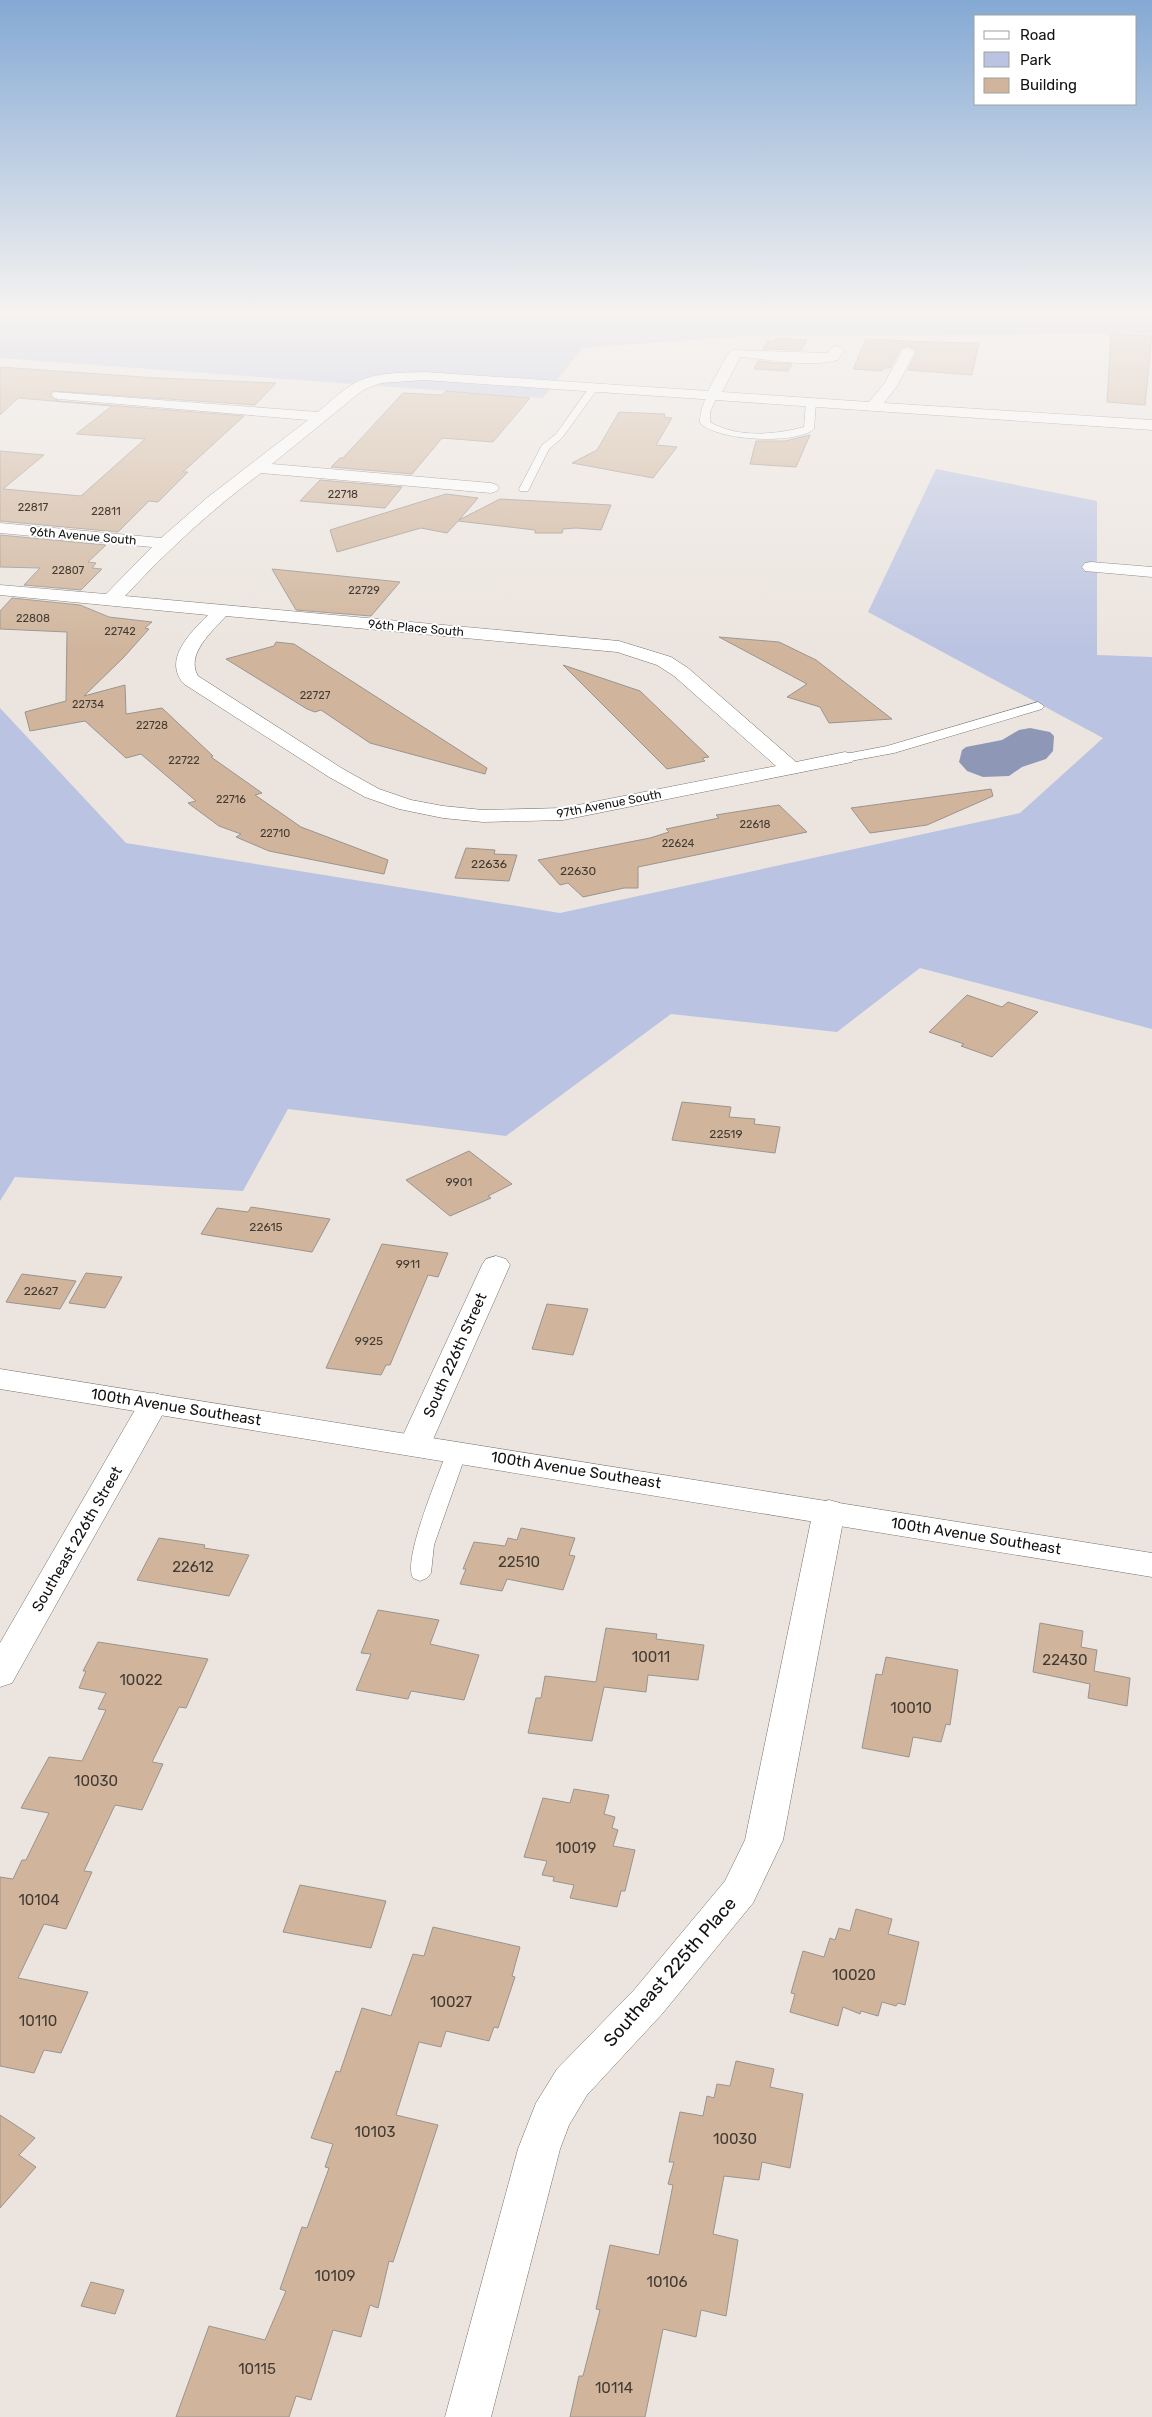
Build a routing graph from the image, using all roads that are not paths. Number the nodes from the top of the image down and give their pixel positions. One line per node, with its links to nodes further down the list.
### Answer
1 (311, 425): 5 (street)
2 (567, 425): 7 (lane)
3 (707, 425): 4 (lane)
4 (809, 425)
5 (258, 468): 6 (street); 9 (street)
6 (491, 488)
7 (524, 489)
8 (0, 528): 9 (street, 96th Avenue South)
9 (165, 543): 13 (street)
10 (1091, 567): 11 (street)
11 (1152, 572)
12 (0, 590): 13 (street, 96th Place South)
13 (111, 600): 14 (street, 96th Place South)
14 (222, 610): 17 (street, 96th Place South); 17 (street, 97th Avenue South)
15 (1038, 706): 16 (lane)
16 (845, 758): 17 (street, 97th Avenue South)
17 (791, 768)
18 (496, 1265): 21 (street, South 226th Street)
19 (0, 1379): 20 (street, 100th Avenue Southeast)
20 (154, 1403): 21 (street, 100th Avenue Southeast); 26 (street, Southeast 226th Street)
21 (415, 1444): 22 (street, 100th Avenue Southeast)
22 (457, 1451): 23 (street, 100th Avenue Southeast); 25 (lane)
23 (829, 1511): 24 (street, 100th Avenue Southeast); 27 (street, Southeast 225th Place)
24 (1148, 1561)
25 (420, 1573)
26 (0, 1674)
27 (468, 2417)

